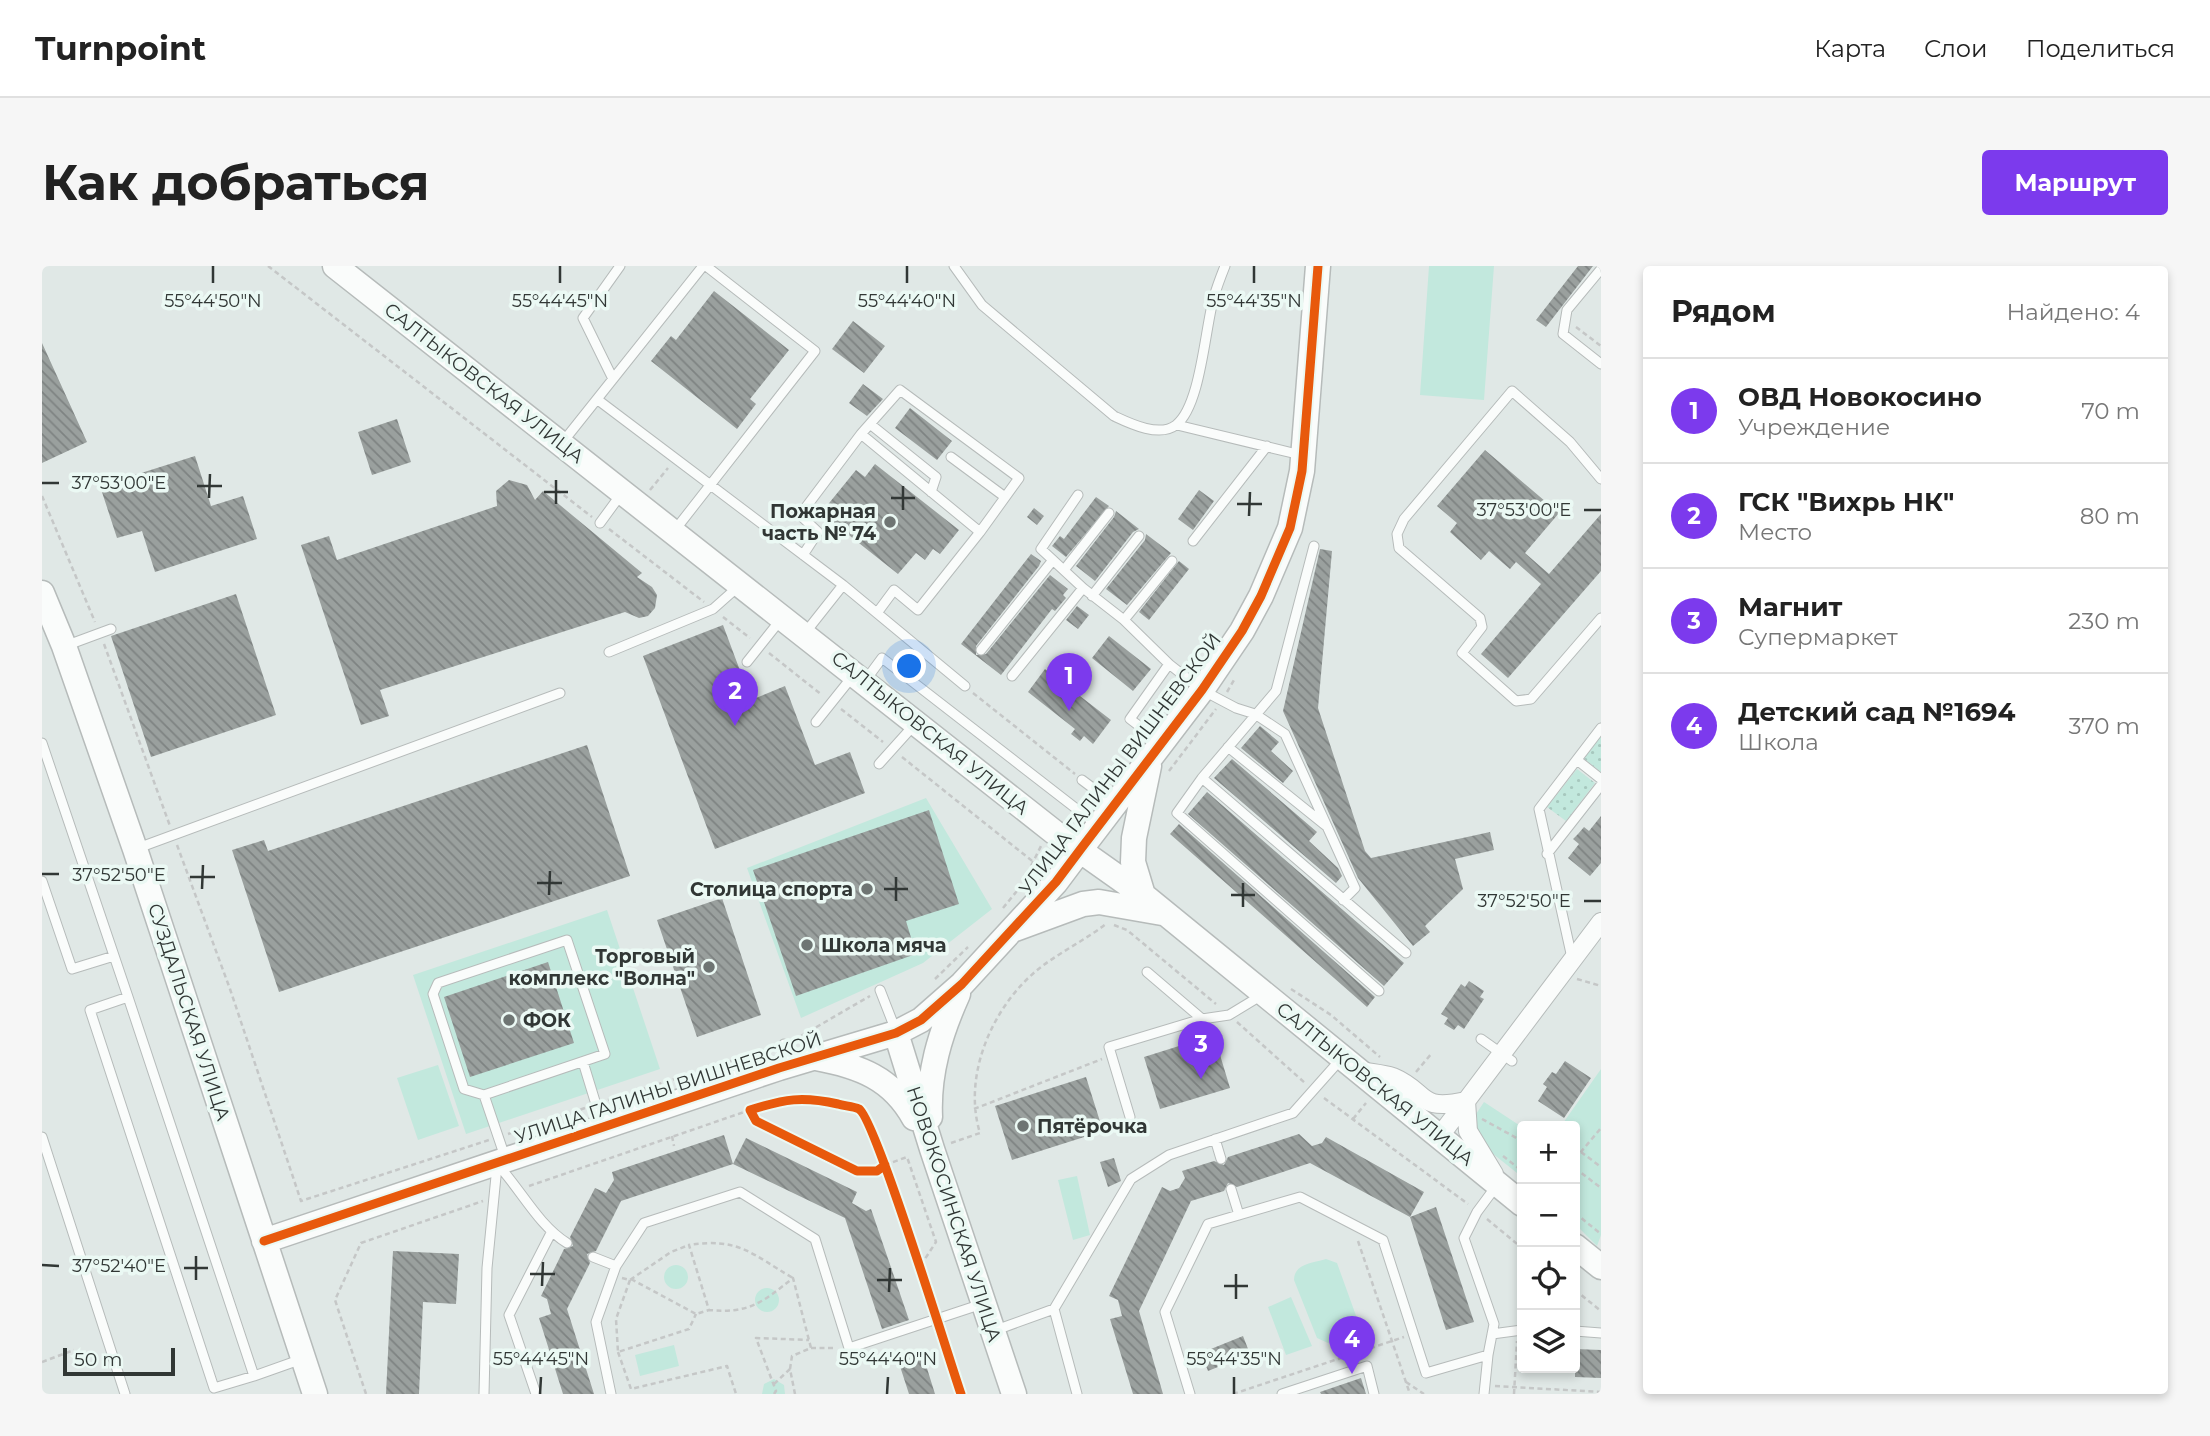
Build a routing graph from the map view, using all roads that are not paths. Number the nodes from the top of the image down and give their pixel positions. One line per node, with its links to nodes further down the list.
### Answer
1 (335, 266): 14 (street, САЛТЫКОВСКАЯ УЛИЦА)
2 (620, 266): 9 (lane)
3 (705, 266): 9 (lane); 19 (lane)
4 (954, 266): 12 (lane)
5 (1225, 266): 12 (lane)
6 (1318, 266): 16 (street, УЛИЦА ГАЛИНЫ ВИШНЕВСКОЙ)
7 (1601, 269): 8 (lane)
8 (1601, 364)
9 (613, 379): 10 (lane)
10 (598, 400): 14 (lane); 19 (lane)
11 (870, 424): 13 (lane); 20 (lane); 23 (lane)
12 (1177, 425): 15 (lane)
13 (861, 434): 20 (lane); 31 (lane)
14 (561, 444): 21 (street, САЛТЫКОВСКАЯ УЛИЦА)
15 (1266, 446): 16 (lane); 29 (lane)
16 (1304, 455): 54 (street, УЛИЦА ГАЛИНЫ ВИШНЕВСКОЙ)
17 (951, 457): 23 (lane)
18 (1601, 479): 43 (lane)
19 (712, 486): 26 (lane); 31 (lane)
20 (931, 492): 27 (lane)
21 (623, 493): 25 (lane); 26 (street, САЛТЫКОВСКАЯ УЛИЦА)
22 (1078, 495): 32 (lane)
23 (1005, 497): 27 (lane)
24 (1109, 513): 34 (lane)
25 (600, 523)
26 (673, 532): 35 (street, САЛТЫКОВСКАЯ УЛИЦА)
27 (980, 532): 40 (lane)
28 (1139, 536): 39 (lane)
29 (1194, 541)
30 (1314, 546): 56 (lane)
31 (803, 555): 36 (lane)
32 (1053, 560): 34 (lane); 47 (lane)
33 (1172, 561): 42 (lane)
34 (1064, 570): 37 (lane)
35 (741, 584): 41 (street, САЛТЫКОВСКАЯ УЛИЦА); 48 (lane)
36 (843, 585): 40 (lane); 45 (lane)
37 (1083, 588): 39 (lane); 51 (lane)
38 (42, 593): 46 (street, СУЗДАЛЬСКАЯ УЛИЦА)
39 (1092, 596): 42 (lane)
40 (877, 612): 53 (lane)
41 (783, 617): 45 (street, САЛТЫКОВСКАЯ УЛИЦА); 49 (lane)
42 (1124, 620): 50 (lane)
43 (1600, 623)
44 (111, 629): 46 (lane)
45 (805, 634): 52 (street, САЛТЫКОВСКАЯ УЛИЦА)
46 (64, 646): 73 (street, СУЗДАЛЬСКАЯ УЛИЦА)
47 (981, 650)
48 (609, 652)
49 (747, 662)
50 (1169, 664): 54 (lane); 62 (lane)
51 (1012, 676)
52 (860, 677): 57 (lane); 58 (street, САЛТЫКОВСКАЯ УЛИЦА); 71 (lane)
53 (965, 686)
54 (1202, 690): 56 (lane); 62 (street, УЛИЦА ГАЛИНЫ ВИШНЕВСКОЙ)
55 (560, 693): 73 (lane)
56 (1255, 714): 61 (lane); 72 (lane)
57 (816, 722)
58 (916, 723): 65 (lane); 74 (street, САЛТЫКОВСКАЯ УЛИЦА)
59 (1601, 729): 64 (lane)
60 (42, 743): 63 (lane)
61 (1228, 747): 66 (lane); 72 (lane)
62 (1156, 751): 70 (street, УЛИЦА ГАЛИНЫ ВИШНЕВСКОЙ); 77 (street)
63 (45, 756): 83 (lane)
64 (1577, 760): 67 (lane); 75 (lane)
65 (879, 764)
66 (1202, 778): 78 (lane); 88 (lane)
67 (1601, 779)
68 (1082, 780): 70 (lane)
69 (1601, 785): 75 (lane)
70 (1115, 804): 71 (street, УЛИЦА ГАЛИНЫ ВИШНЕВСКОЙ)
71 (1099, 826): 74 (street, УЛИЦА ГАЛИНЫ ВИШНЕВСКОЙ)
72 (1327, 827): 78 (lane)
73 (135, 849): 113 (street, СУЗДАЛЬСКАЯ УЛИЦА)
74 (1080, 850): 77 (street, САЛТЫКОВСКАЯ УЛИЦА); 80 (street, УЛИЦА ГАЛИНЫ ВИШНЕВСКОЙ)
75 (1547, 854): 84 (lane)
76 (42, 881): 83 (lane)
77 (1143, 895): 79 (street, САЛТЫКОВСКАЯ УЛИЦА)
78 (1343, 900): 82 (lane)
79 (1167, 914): 80 (street); 89 (street, САЛТЫКОВСКАЯ УЛИЦА)
80 (1005, 922): 86 (street, УЛИЦА ГАЛИНЫ ВИШНЕВСКОЙ)
81 (1601, 922): 84 (street)
82 (1406, 953)
83 (114, 957): 90 (lane)
84 (1569, 968): 95 (street)
85 (1147, 972): 91 (lane)
86 (962, 984): 92 (street, УЛИЦА ГАЛИНЫ ВИШНЕВСКОЙ); 105 (street)
87 (880, 990): 92 (lane)
88 (1379, 991)
89 (1264, 994): 91 (lane); 97 (street, САЛТЫКОВСКАЯ УЛИЦА)
90 (128, 997): 128 (lane); 128 (lane)
91 (1202, 1019): 100 (lane)
92 (897, 1032): 94 (street, УЛИЦА ГАЛИНЫ ВИШНЕВСКОЙ); 105 (street, НОВОКОСИНСКАЯ УЛИЦА)
93 (1481, 1039): 95 (lane)
94 (815, 1057): 101 (street, УЛИЦА ГАЛИНЫ ВИШНЕВСКОЙ); 105 (street)
95 (1506, 1057): 99 (street)
96 (583, 1062): 98 (lane); 98 (lane); 101 (lane)
97 (1350, 1064): 99 (street); 103 (street, САЛТЫКОВСКАЯ УЛИЦА); 104 (lane)
98 (484, 1095): 107 (lane)
99 (1466, 1101): 103 (street); 108 (street)
100 (1130, 1117)
101 (603, 1128): 107 (street, УЛИЦА ГАЛИНЫ ВИШНЕВСКОЙ)
102 (42, 1136): 130 (lane)
103 (1439, 1137): 108 (street, САЛТЫКОВСКАЯ УЛИЦА)
104 (1215, 1139): 106 (lane); 120 (lane)
105 (939, 1147): 119 (street, НОВОКОСИНСКАЯ УЛИЦА)
106 (1221, 1159)
107 (502, 1162): 112 (lane); 113 (street, УЛИЦА ГАЛИНЫ ВИШНЕВСКОЙ); 132 (lane)
108 (1500, 1185): 110 (street, САЛТЫКОВСКАЯ УЛИЦА); 125 (lane)
109 (1231, 1189): 111 (lane)
110 (1517, 1200)
111 (1239, 1215): 126 (lane); 137 (lane)
112 (551, 1233): 114 (lane); 133 (lane)
113 (264, 1241): 127 (street, СУЗДАЛЬСКАЯ УЛИЦА)
114 (567, 1243)
115 (1576, 1247): 117 (street)
116 (593, 1257): 118 (lane)
117 (1601, 1267)
118 (615, 1271): 119 (lane); 134 (lane)
119 (984, 1304): 122 (street, НОВОКОСИНСКАЯ УЛИЦА)
120 (1054, 1309): 122 (lane); 136 (lane)
121 (1517, 1330): 125 (lane)
122 (993, 1331): 135 (street, НОВОКОСИНСКАЯ УЛИЦА)
123 (1580, 1331): 124 (lane)
124 (1601, 1333)
125 (1492, 1334): 126 (lane)
126 (1488, 1355): 129 (lane)
127 (303, 1359): 128 (lane); 131 (street, СУЗДАЛЬСКАЯ УЛИЦА)
128 (254, 1376)
129 (1485, 1389)
130 (125, 1394)
131 (315, 1394)
132 (484, 1394)
133 (536, 1394)
134 (611, 1394)
135 (1014, 1394)
136 (1077, 1394)
137 (1190, 1394)
138 (1282, 1394): 139 (lane)
139 (1374, 1394)

